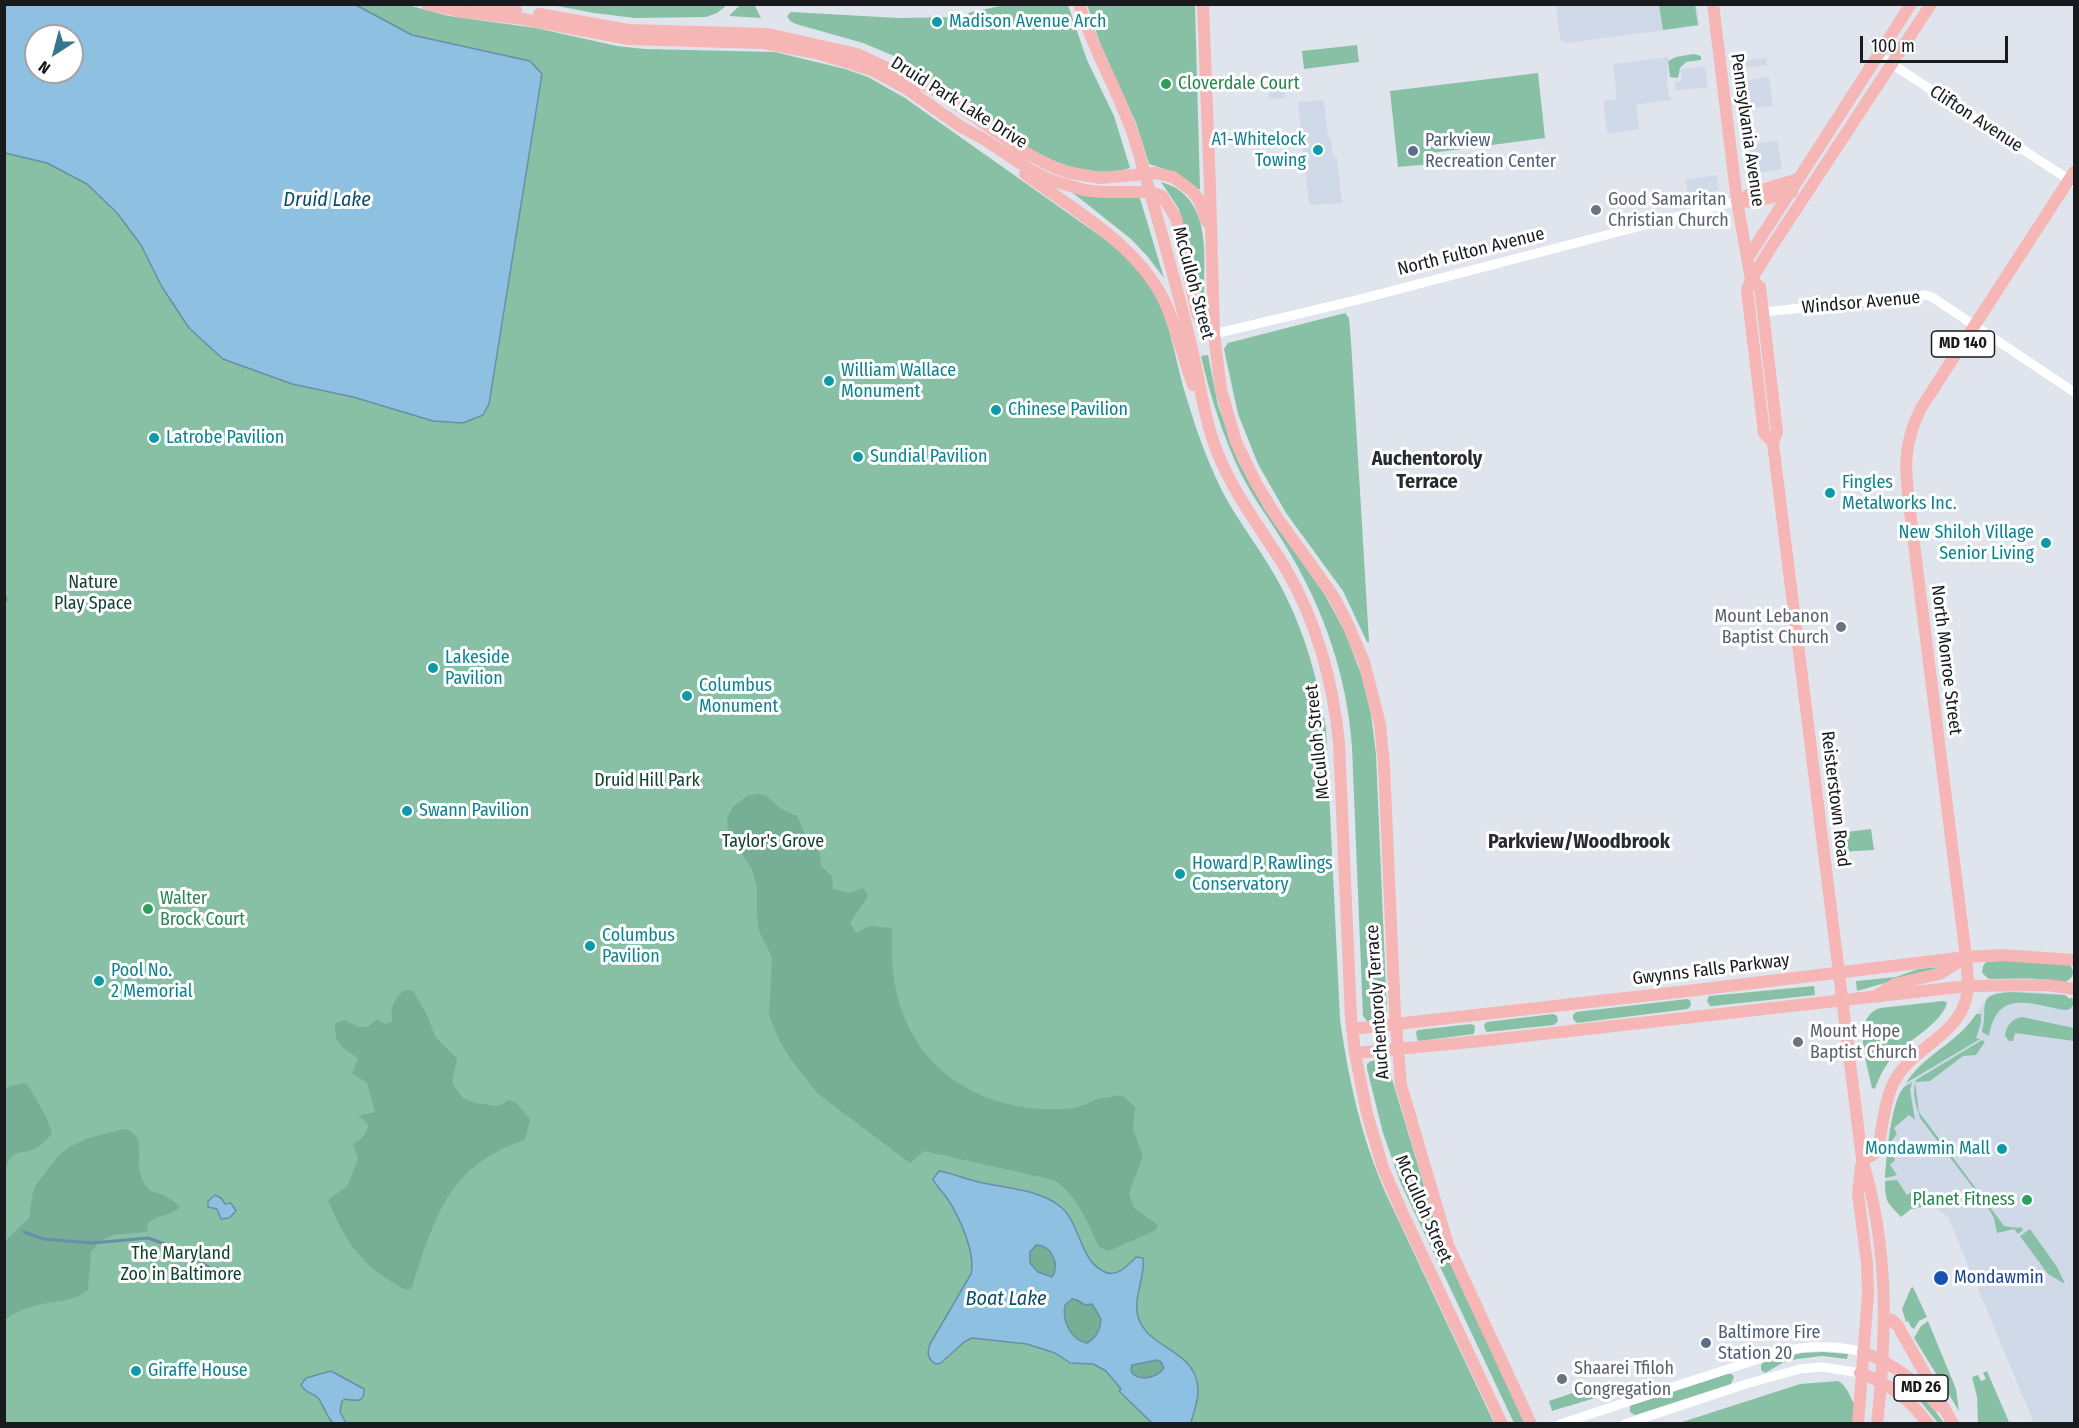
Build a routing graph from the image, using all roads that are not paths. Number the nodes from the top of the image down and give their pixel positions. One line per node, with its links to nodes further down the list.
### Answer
1 (427, 4): 10 (main road, Druid Park Lake Drive)
2 (475, 4): 11 (main road, Druid Park Lake Drive)
3 (1079, 4): 11 (main road, McCulloh Street)
4 (1203, 4): 20 (main road)
5 (1713, 4): 17 (main road, Pennsylvania Avenue)
6 (1911, 4): 8 (main road)
7 (1931, 4): 9 (main road)
8 (1878, 55): 9 (street, Clifton Avenue); 13 (main road)
9 (1892, 64): 12 (street, Clifton Avenue); 14 (main road)
10 (960, 127): 15 (main road, Druid Park Lake Drive); 25 (main road)
11 (1144, 173): 15 (main road, McCulloh Street); 20 (main road, Druid Park Lake Drive)
12 (2073, 178): 22 (main road, North Monroe Street / MD 140)
13 (1798, 179): 16 (main road); 17 (main road)
14 (1810, 188): 16 (main road); 19 (main road)
15 (1150, 192): 23 (main road); 25 (main road, McCulloh Street)
16 (1789, 193): 17 (main road); 18 (main road)
17 (1737, 201): 18 (main road, Pennsylvania Avenue); 23 (street, North Fulton Avenue)
18 (1747, 259): 19 (main road, Reisterstown Road)
19 (1751, 280): 21 (main road, Reisterstown Road); 26 (main road, Reisterstown Road)
20 (1213, 298): 23 (main road, McCulloh Street)
21 (1764, 312): 22 (street, Windsor Avenue); 26 (main road, Reisterstown Road)
22 (1975, 326): 24 (street, Windsor Avenue); 28 (main road, North Monroe Street / MD 140)
23 (1214, 334): 27 (main road, McCulloh Street)
24 (2074, 392)
25 (1204, 413): 36 (main road, McCulloh Street)
26 (1773, 443): 30 (main road, Reisterstown Road)
27 (1374, 697): 35 (main road, Auchentoroly Terrace)
28 (1966, 957): 29 (main road, Gwynns Falls Parkway); 30 (main road, Gwynns Falls Parkway); 31 (main road, North Monroe Street / MD 140); 33 (main road)
29 (2074, 960)
30 (1838, 973): 34 (main road, Reisterstown Road); 35 (main road, Gwynns Falls Parkway)
31 (1968, 986): 32 (main road); 33 (main road); 39 (main road, North Monroe Street / MD 140)
32 (2074, 989)
33 (1873, 997): 34 (main road)
34 (1842, 1000): 37 (main road); 39 (main road, Reisterstown Road)
35 (1396, 1024): 36 (main road, Gwynns Falls Parkway); 37 (main road, Auchentoroly Terrace)
36 (1352, 1029): 38 (main road, McCulloh Street)
37 (1397, 1050): 38 (main road); 46 (main road, Auchentoroly Terrace)
38 (1355, 1053): 45 (main road, McCulloh Street)
39 (1862, 1159): 40 (main road, Reisterstown Road); 41 (main road, Reisterstown Road)
40 (1885, 1318): 42 (main road); 52 (main road)
41 (1863, 1352): 42 (main road, MD 26); 43 (main road, Reisterstown Road); 47 (street)
42 (1883, 1361): 44 (main road); 52 (main road, MD 26)
43 (1860, 1373): 44 (main road, MD 26); 48 (street); 49 (main road, Reisterstown Road)
44 (1881, 1382): 50 (main road); 51 (main road, MD 26)
45 (1502, 1424)
46 (1531, 1424)
47 (1560, 1424)
48 (1625, 1424)
49 (1858, 1424)
50 (1877, 1424)
51 (1928, 1424)
52 (1952, 1424)

